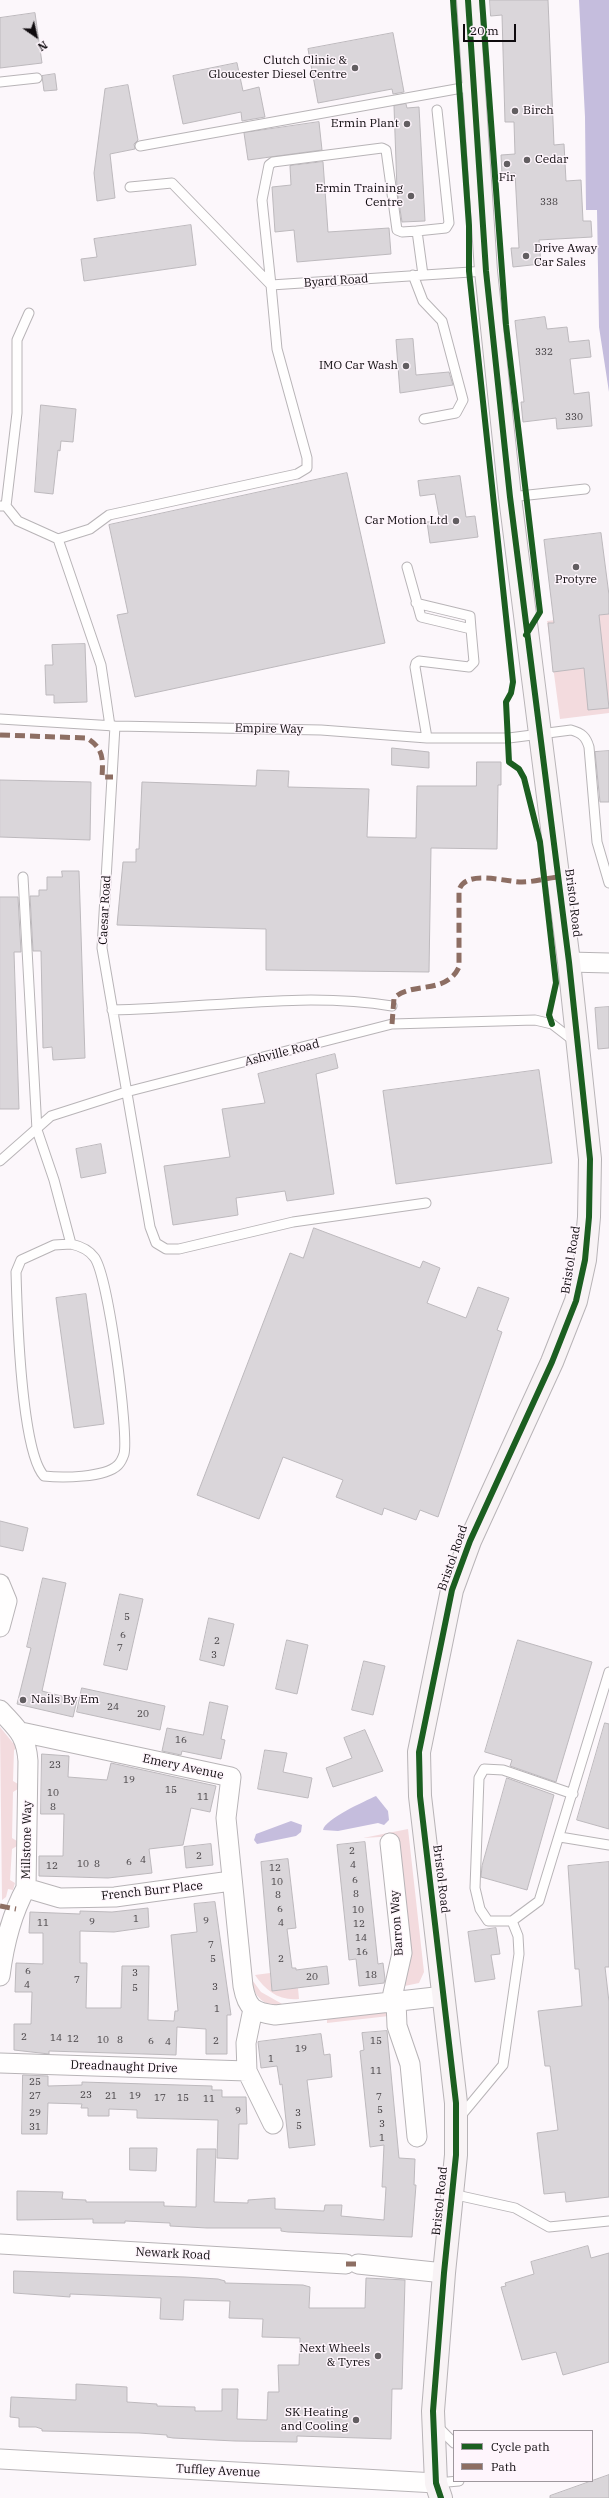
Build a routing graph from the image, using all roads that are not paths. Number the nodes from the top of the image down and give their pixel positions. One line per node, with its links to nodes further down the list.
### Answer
1 (468, 0): 4 (street, Bristol Road)
2 (38, 78): 3 (lane)
3 (0, 82)
4 (473, 86): 6 (lane); 9 (street, Bristol Road)
5 (437, 110): 8 (lane)
6 (140, 146)
7 (130, 187): 12 (lane)
8 (416, 231): 11 (lane); 12 (lane)
9 (486, 270): 11 (lane, Byard Road); 16 (street, Bristol Road)
10 (413, 275): 11 (lane, Byard Road); 12 (lane, Byard Road); 14 (lane)
11 (423, 275)
12 (271, 285): 18 (lane)
13 (29, 313): 17 (lane)
14 (424, 419)
15 (585, 489): 16 (lane)
16 (510, 497): 24 (street, Bristol Road)
17 (3, 506): 18 (lane)
18 (58, 539): 23 (lane, Caesar Road)
19 (407, 567): 20 (lane)
20 (416, 602): 21 (lane); 21 (lane)
21 (471, 629): 25 (lane)
22 (0, 719): 23 (lane, Empire Way)
23 (113, 726): 25 (lane, Empire Way); 31 (lane, Caesar Road)
24 (539, 736): 25 (lane, Empire Way); 27 (lane, Empire Way); 28 (street, Bristol Road)
25 (427, 738)
26 (24, 877): 34 (lane)
27 (609, 884)
28 (569, 962): 29 (street); 32 (street, Bristol Road)
29 (609, 964)
30 (392, 1006): 31 (lane)
31 (112, 1010): 33 (lane, Caesar Road)
32 (578, 1045): 33 (lane, Ashville Road); 52 (street, Bristol Road)
33 (126, 1092): 34 (lane, Ashville Road); 36 (lane, Caesar Road)
34 (37, 1130): 35 (lane, Ashville Road); 37 (lane)
35 (0, 1160)
36 (426, 1203)
37 (71, 1244): 37 (lane)
38 (0, 1584): 39 (street)
39 (0, 1627)
40 (609, 1672): 41 (lane)
41 (606, 1693): 44 (lane)
42 (0, 1710): 43 (street, Millstone Way)
43 (21, 1732): 48 (street, Emery Avenue); 49 (street, Millstone Way)
44 (573, 1794): 45 (lane); 50 (lane)
45 (560, 1837): 47 (lane); 50 (lane)
46 (390, 1843): 53 (street, Barron Way)
47 (609, 1845)
48 (231, 1881): 49 (street, French Burr Place); 54 (street, Emery Avenue)
49 (26, 1888): 51 (street, Millstone Way)
50 (512, 1921): 57 (lane)
51 (0, 1976)
52 (444, 1996): 53 (street); 57 (street, Bristol Road)
53 (394, 2001): 54 (street); 59 (street, Barron Way)
54 (253, 2009): 56 (street)
55 (0, 2063): 56 (street, Dreadnaught Drive)
56 (247, 2071): 58 (street)
57 (456, 2122): 60 (street, Bristol Road)
58 (273, 2124)
59 (417, 2137)
60 (452, 2194): 61 (lane); 63 (street, Bristol Road)
61 (609, 2221)
62 (0, 2244): 63 (street, Newark Road)
63 (444, 2273): 64 (street, Bristol Road)
64 (434, 2423): 65 (lane); 68 (street, Bristol Road)
65 (453, 2442)
66 (0, 2459): 68 (street, Tuffley Avenue)
67 (457, 2482): 68 (lane)
68 (439, 2491)

